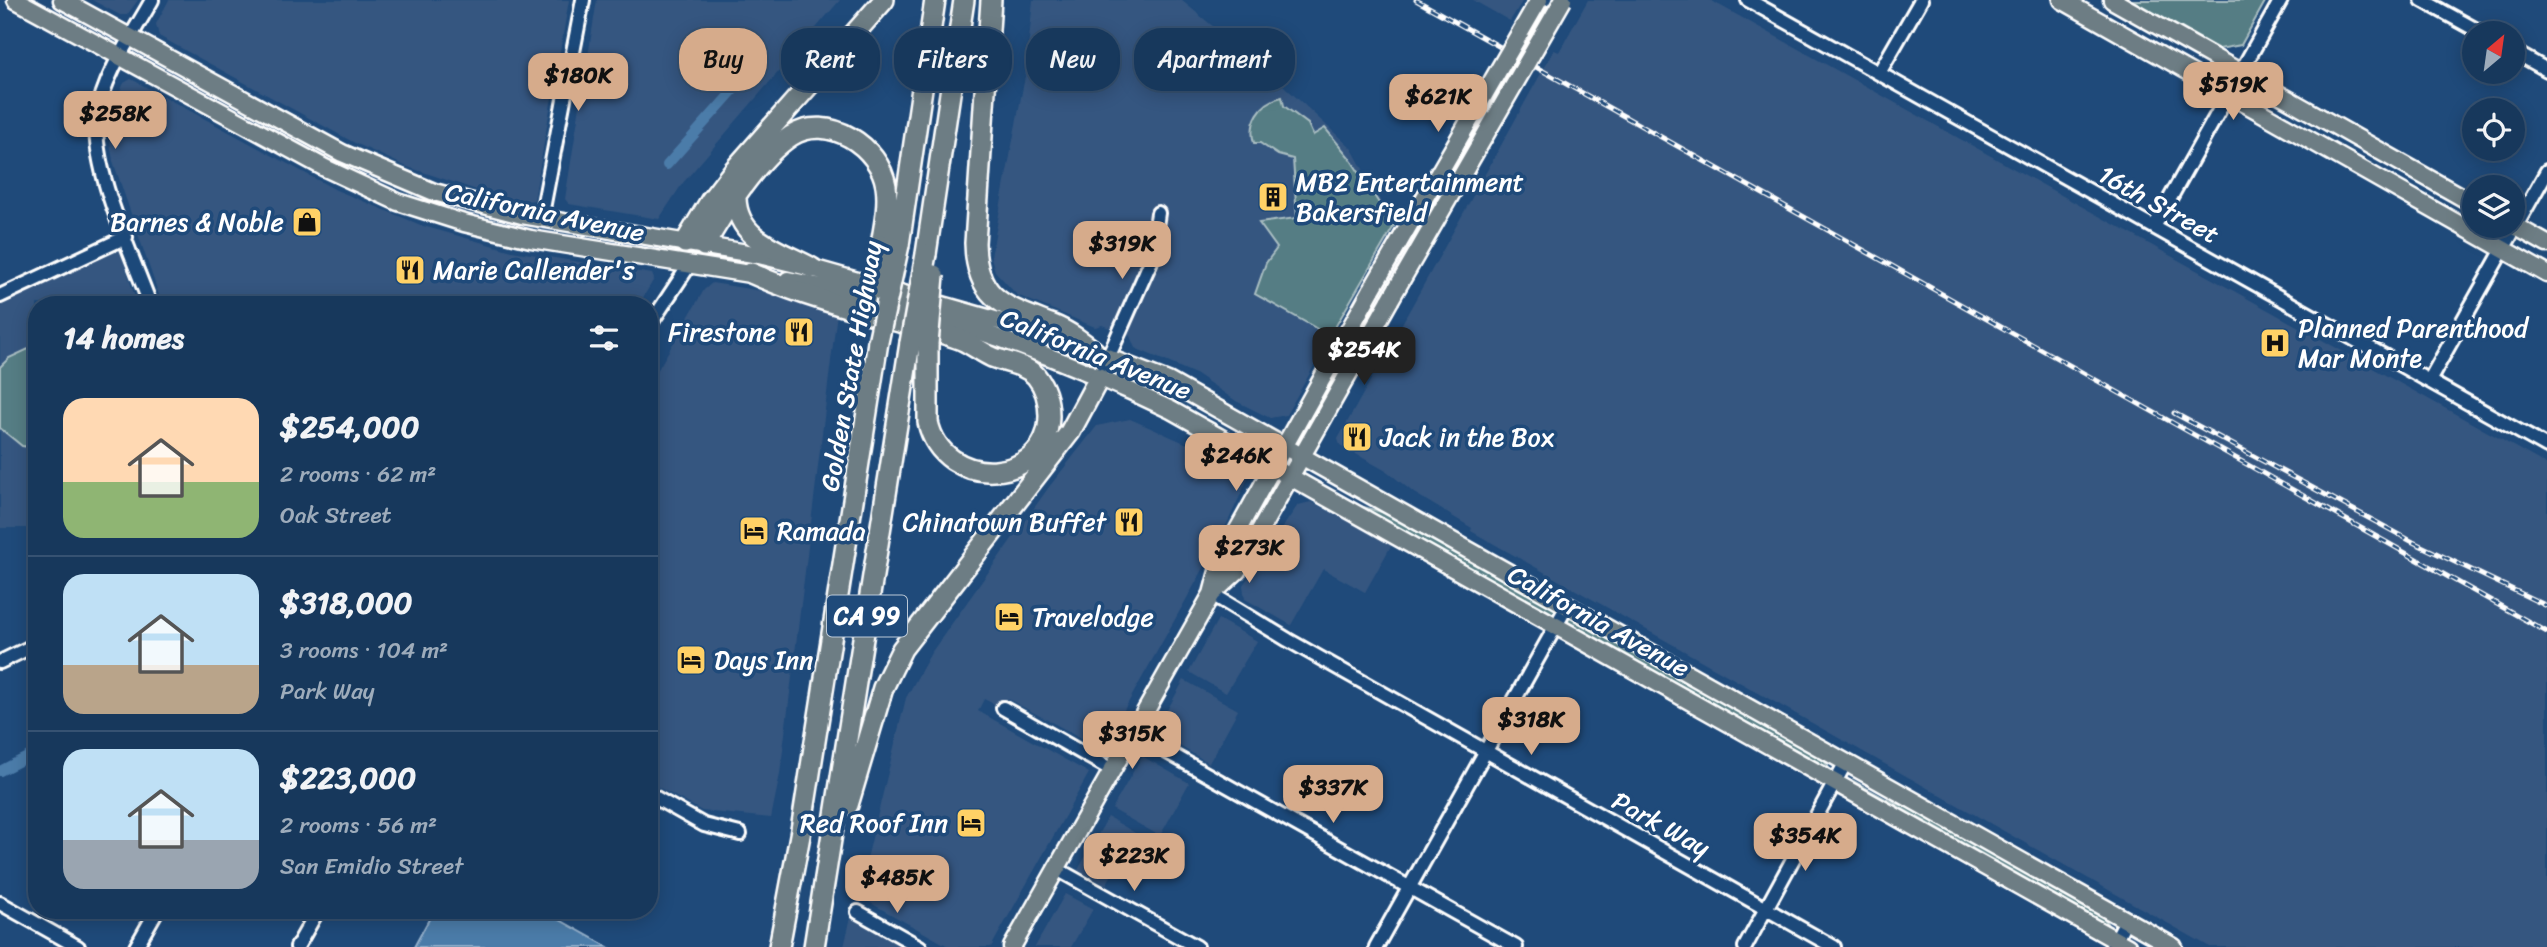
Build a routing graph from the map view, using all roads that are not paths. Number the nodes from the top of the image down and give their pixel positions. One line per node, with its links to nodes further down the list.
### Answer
1 (16, 0): 19 (main road, California Avenue)
2 (62, 0): 18 (main road, California Avenue)
3 (152, 0): 18 (street)
4 (583, 0): 35 (street)
5 (884, 0): 40 (highway)
6 (935, 0): 42 (highway, Golden State Highway)
7 (964, 0): 52 (highway, bridge)
8 (991, 0): 53 (highway)
9 (1539, 0): 57 (main road, bridge)
10 (1563, 0): 59 (main road, bridge)
11 (1748, 0): 23 (street, 16th Street)
12 (1921, 0): 23 (street)
13 (2062, 0): 24 (main road)
14 (2112, 0): 22 (main road)
15 (2281, 0): 22 (street)
16 (2422, 0): 17 (street)
17 (2462, 22)
18 (131, 37): 19 (street); 26 (main road, California Avenue)
19 (121, 56): 25 (main road, California Avenue); 38 (street)
20 (2525, 58): 21 (street)
21 (2547, 70)
22 (2241, 72): 24 (street); 29 (main road)
23 (1879, 73): 36 (street, 16th Street)
24 (2229, 96): 36 (street); 43 (main road)
25 (293, 150): 26 (main road); 28 (main road, California Avenue)
26 (375, 169): 31 (main road, California Avenue)
27 (2547, 171): 32 (street)
28 (379, 194): 31 (main road); 34 (main road, California Avenue)
29 (2462, 197)
30 (736, 198): 40 (highway); 42 (highway); 45 (highway)
31 (454, 199): 35 (main road, California Avenue)
32 (2525, 208)
33 (1158, 213): 53 (street)
34 (440, 216): 35 (main road); 44 (main road, California Avenue)
35 (541, 219): 40 (main road, California Avenue)
36 (2154, 227): 56 (street, 16th Street)
37 (2525, 232): 41 (main road)
38 (126, 237): 48 (street); 49 (street)
39 (2508, 238): 43 (street)
40 (694, 244): 44 (main road); 45 (main road, California Avenue)
41 (2547, 244)
42 (890, 245): 90 (highway, Golden State Highway / CA 99, bridge)
43 (2503, 249): 47 (main road); 56 (street)
44 (690, 264): 46 (main road, California Avenue); 50 (street)
45 (812, 268): 53 (main road, California Avenue)
46 (751, 273): 51 (highway); 54 (main road, California Avenue)
47 (2547, 274)
48 (0, 296)
49 (147, 296)
50 (658, 312)
51 (964, 341): 52 (highway); 54 (main road)
52 (919, 343): 77 (highway, Golden State Highway / CA 99)
53 (1100, 353): 55 (street); 57 (main road, California Avenue)
54 (1064, 364): 55 (main road, California Avenue)
55 (1099, 378): 60 (main road, California Avenue); 77 (highway)
56 (2429, 381): 58 (street, 16th Street)
57 (1284, 444): 59 (main road, California Avenue); 60 (main road)
58 (2547, 447)
59 (1304, 456): 61 (main road); 63 (main road, California Avenue)
60 (1273, 465): 61 (main road, California Avenue); 62 (main road)
61 (1292, 476): 62 (main road); 64 (main road, California Avenue)
62 (1212, 594): 68 (main road); 69 (street, Park Way)
63 (1567, 606): 64 (street); 70 (main road, California Avenue)
64 (1556, 625): 69 (street); 72 (main road, California Avenue)
65 (28, 649): 66 (street)
66 (0, 662)
67 (1003, 708): 71 (street)
68 (1133, 733): 71 (main road); 76 (street)
69 (1486, 751): 76 (street); 79 (street, Park Way)
70 (1846, 762): 72 (street); 85 (main road, California Avenue)
71 (1112, 770): 75 (main road)
72 (1835, 782): 79 (street); 86 (main road, California Avenue)
73 (658, 799): 74 (street)
74 (740, 834)
75 (1055, 868): 93 (main road); 94 (street)
76 (1410, 887): 95 (street); 96 (street)
77 (824, 890): 91 (highway, Golden State Highway / CA 99)
78 (0, 903): 82 (street)
79 (1766, 909): 97 (street); 98 (street, Park Way)
80 (858, 912): 92 (street)
81 (28, 919): 87 (street)
82 (28, 919)
83 (152, 919): 88 (street)
84 (313, 919): 89 (street)
85 (2126, 920): 86 (street); 99 (main road, California Avenue)
86 (2118, 945)
87 (78, 947)
88 (136, 947)
89 (297, 947)
90 (779, 947)
91 (814, 947)
92 (920, 947)
93 (1012, 947)
94 (1197, 947)
95 (1376, 947)
96 (1516, 947)
97 (1745, 947)
98 (1834, 947)
99 (2174, 947)

